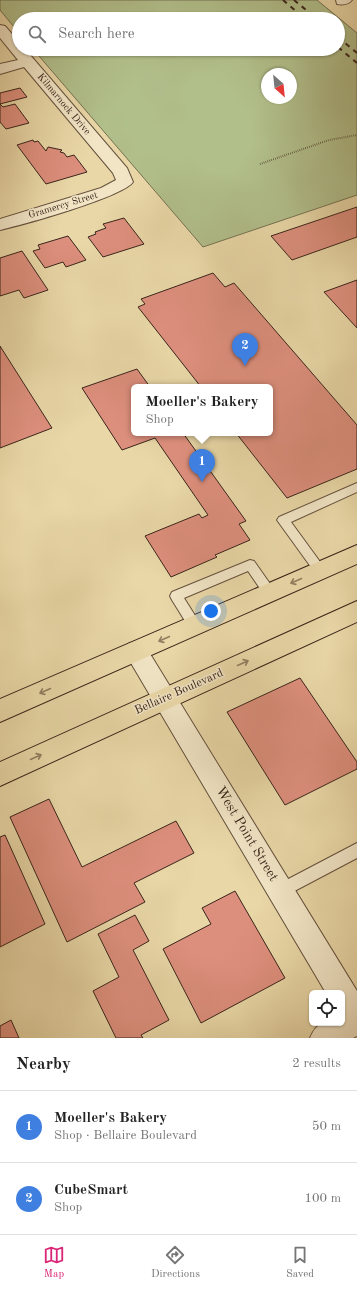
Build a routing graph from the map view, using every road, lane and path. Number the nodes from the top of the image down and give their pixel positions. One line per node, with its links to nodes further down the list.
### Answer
1 (0, 29): 2 (street, Kilmarnock Drive)
2 (12, 43)
3 (23, 56): 4 (street, Kilmarnock Drive)
4 (28, 62): 5 (street); 8 (street, Kilmarnock Drive)
5 (0, 69)
6 (357, 135): 7 (path)
7 (260, 164)
8 (125, 182): 9 (street, Gramercy Street)
9 (0, 225)
10 (357, 487): 12 (lane)
11 (357, 554): 12 (main road)
12 (320, 570): 13 (main road, one-way to 13)
13 (269, 592): 15 (main road); 15 (lane)
14 (357, 611): 17 (main road, Bellaire Boulevard, one-way to 14)
15 (195, 625): 16 (main road, one-way to 16)
16 (136, 651): 17 (street, West Point Street); 18 (main road, one-way to 18)
17 (165, 698): 19 (main road, Bellaire Boulevard, one-way to 17); 21 (street, West Point Street)
18 (0, 711)
19 (0, 774)
20 (357, 850): 21 (lane)
21 (280, 890): 22 (street, West Point Street)
22 (357, 1019): 23 (street)
23 (325, 1038)

